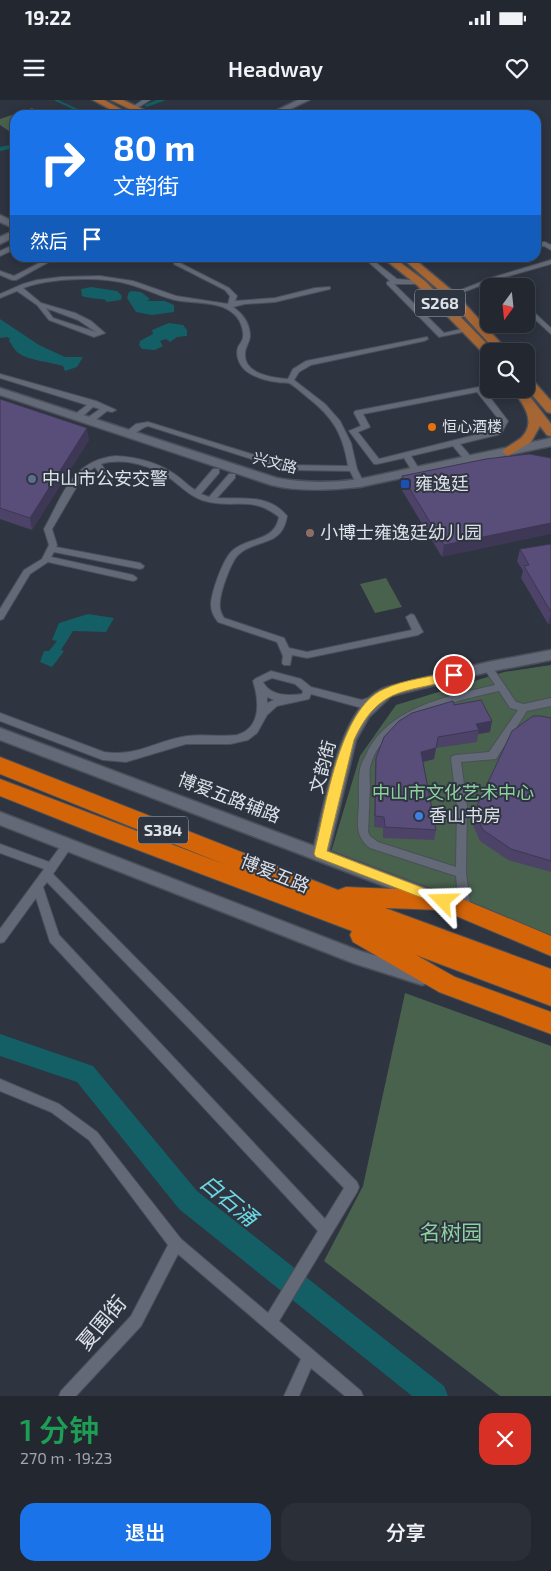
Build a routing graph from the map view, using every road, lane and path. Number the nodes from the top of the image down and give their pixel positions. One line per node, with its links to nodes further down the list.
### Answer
1 (97, 100): 6 (main road)
2 (115, 100): 7 (main road)
3 (147, 100): 8 (street)
4 (305, 100): 9 (street)
5 (315, 100): 10 (street)
6 (129, 110)
7 (130, 110)
8 (133, 110)
9 (282, 110)
10 (293, 110)
11 (43, 262): 17 (street)
12 (372, 262): 19 (street)
13 (393, 262): 20 (main road, S268)
14 (412, 262): 24 (main road, S268)
15 (551, 262): 18 (street)
16 (176, 263): 27 (street)
17 (0, 273)
18 (496, 278)
19 (395, 281): 20 (street); 29 (street)
20 (420, 282): 29 (main road, S268)
21 (480, 284): 24 (street)
22 (18, 288): 25 (street); 26 (street); 27 (street)
23 (328, 288): 27 (street)
24 (450, 295): 32 (main road, S268)
25 (0, 296)
26 (39, 304): 26 (street)
27 (229, 306): 35 (street)
28 (535, 316): 30 (street)
29 (466, 330): 33 (main road, S268)
30 (551, 332)
31 (424, 339): 35 (street)
32 (495, 343)
33 (480, 344)
34 (0, 376): 40 (street)
35 (290, 381): 54 (street)
36 (535, 390): 41 (main road)
37 (0, 391): 43 (street, 兴文路)
38 (525, 398): 42 (main road)
39 (0, 399): 55 (street, 兴文路)
40 (94, 403): 43 (street); 43 (street)
41 (548, 404)
42 (533, 408): 44 (main road); 49 (main road)
43 (84, 418): 45 (street, 兴文路)
44 (551, 432)
45 (130, 433): 54 (street); 59 (street, 兴文路)
46 (551, 442): 49 (street, 兴文路)
47 (455, 443): 50 (street); 50 (street); 53 (street)
48 (551, 449): 53 (street, 兴文路)
49 (508, 452): 53 (street, 兴文路)
50 (406, 455): 56 (street)
51 (533, 459): 53 (main road)
52 (97, 463): 58 (street); 60 (street); 62 (street)
53 (468, 464): 56 (street, 兴文路); 57 (street, 兴文路)
54 (353, 469): 59 (street)
55 (216, 471): 57 (street, 兴文路); 60 (street)
56 (417, 472): 59 (street, 兴文路)
57 (232, 476): 61 (street)
58 (108, 480)
59 (360, 483)
60 (195, 495): 61 (street)
61 (211, 500): 68 (street)
62 (51, 549): 63 (street); 64 (street)
63 (46, 560): 65 (street); 66 (street)
64 (140, 566)
65 (133, 578)
66 (0, 617)
67 (411, 617): 68 (street)
68 (286, 651): 70 (street)
69 (551, 655): 71 (street, 文韵街)
70 (287, 663): 72 (street); 73 (street)
71 (488, 667): 74 (street); 78 (street, 文韵街)
72 (271, 674): 73 (street); 75 (street)
73 (298, 681): 76 (street)
74 (502, 687): 80 (street); 92 (street)
75 (262, 691): 77 (street); 81 (street)
76 (307, 693): 77 (street); 78 (street); 83 (street)
77 (291, 698): 81 (street)
78 (376, 699): 83 (street, 文韵街)
79 (551, 702): 80 (street)
80 (524, 708): 92 (street)
81 (263, 713): 82 (street)
82 (0, 717)
83 (362, 717): 90 (street, 文韵街)
84 (0, 734): 90 (street, 博爱五路辅路)
85 (3, 764): 94 (highway, 博爱五路 / S384)
86 (0, 787): 94 (highway, 博爱五路 / S384)
87 (0, 818): 88 (street)
88 (67, 846): 91 (street); 100 (street)
89 (1, 849): 91 (street)
90 (320, 854): 95 (street, 博爱五路辅路)
91 (49, 871): 93 (street); 104 (street)
92 (461, 873): 96 (street)
93 (38, 887): 97 (street); 104 (street)
94 (319, 901): 95 (highway); 99 (highway, 博爱五路 / S384); 100 (highway); 101 (highway, 博爱五路 / S384)
95 (443, 901): 96 (highway)
96 (465, 910): 98 (highway)
97 (0, 938)
98 (551, 946)
99 (551, 980)
100 (447, 985): 102 (highway)
101 (551, 995)
102 (551, 1023)
103 (0, 1085): 105 (street)
104 (326, 1230): 106 (street)
105 (176, 1244): 106 (street); 109 (street, 夏围街)
106 (269, 1324): 107 (street)
107 (309, 1357): 108 (street); 110 (street)
108 (352, 1395)
109 (66, 1396)
110 (291, 1396)

